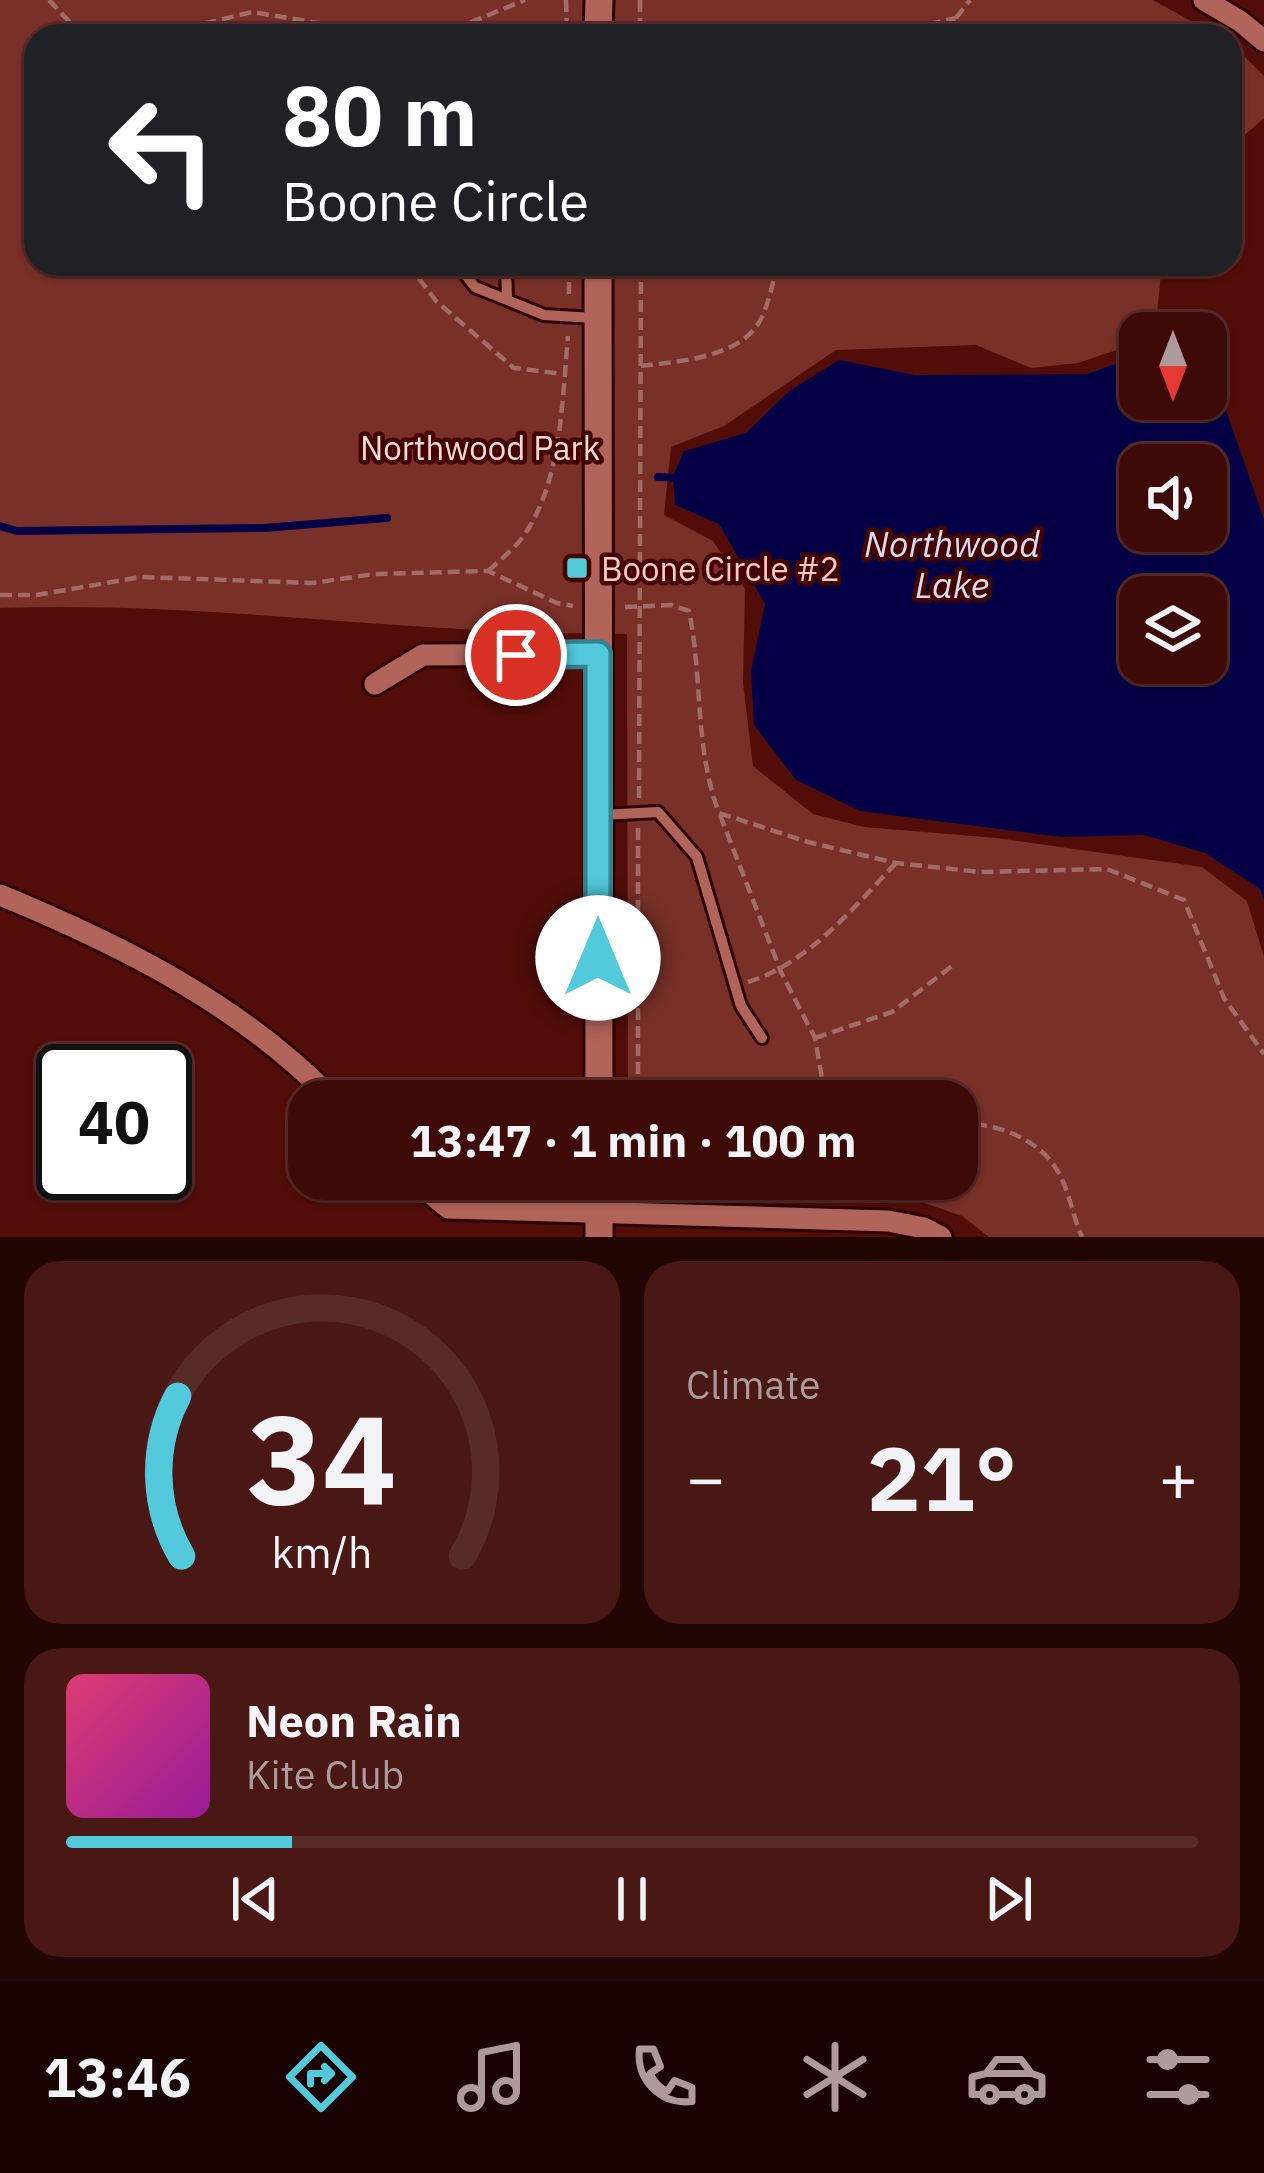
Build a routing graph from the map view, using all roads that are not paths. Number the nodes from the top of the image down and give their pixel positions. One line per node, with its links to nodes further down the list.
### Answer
1 (1204, 0): 2 (street)
2 (1239, 24)
3 (466, 276): 6 (lane)
4 (506, 276): 6 (lane)
5 (598, 276): 7 (street)
6 (507, 299): 7 (lane)
7 (598, 318): 8 (street)
8 (598, 654): 9 (street); 10 (street)
9 (376, 684)
10 (598, 815): 12 (lane); 14 (street)
11 (0, 895): 13 (street)
12 (761, 1038)
13 (310, 1080)
14 (599, 1080)
15 (438, 1200): 16 (street)
16 (599, 1226): 17 (street)
17 (941, 1237)

